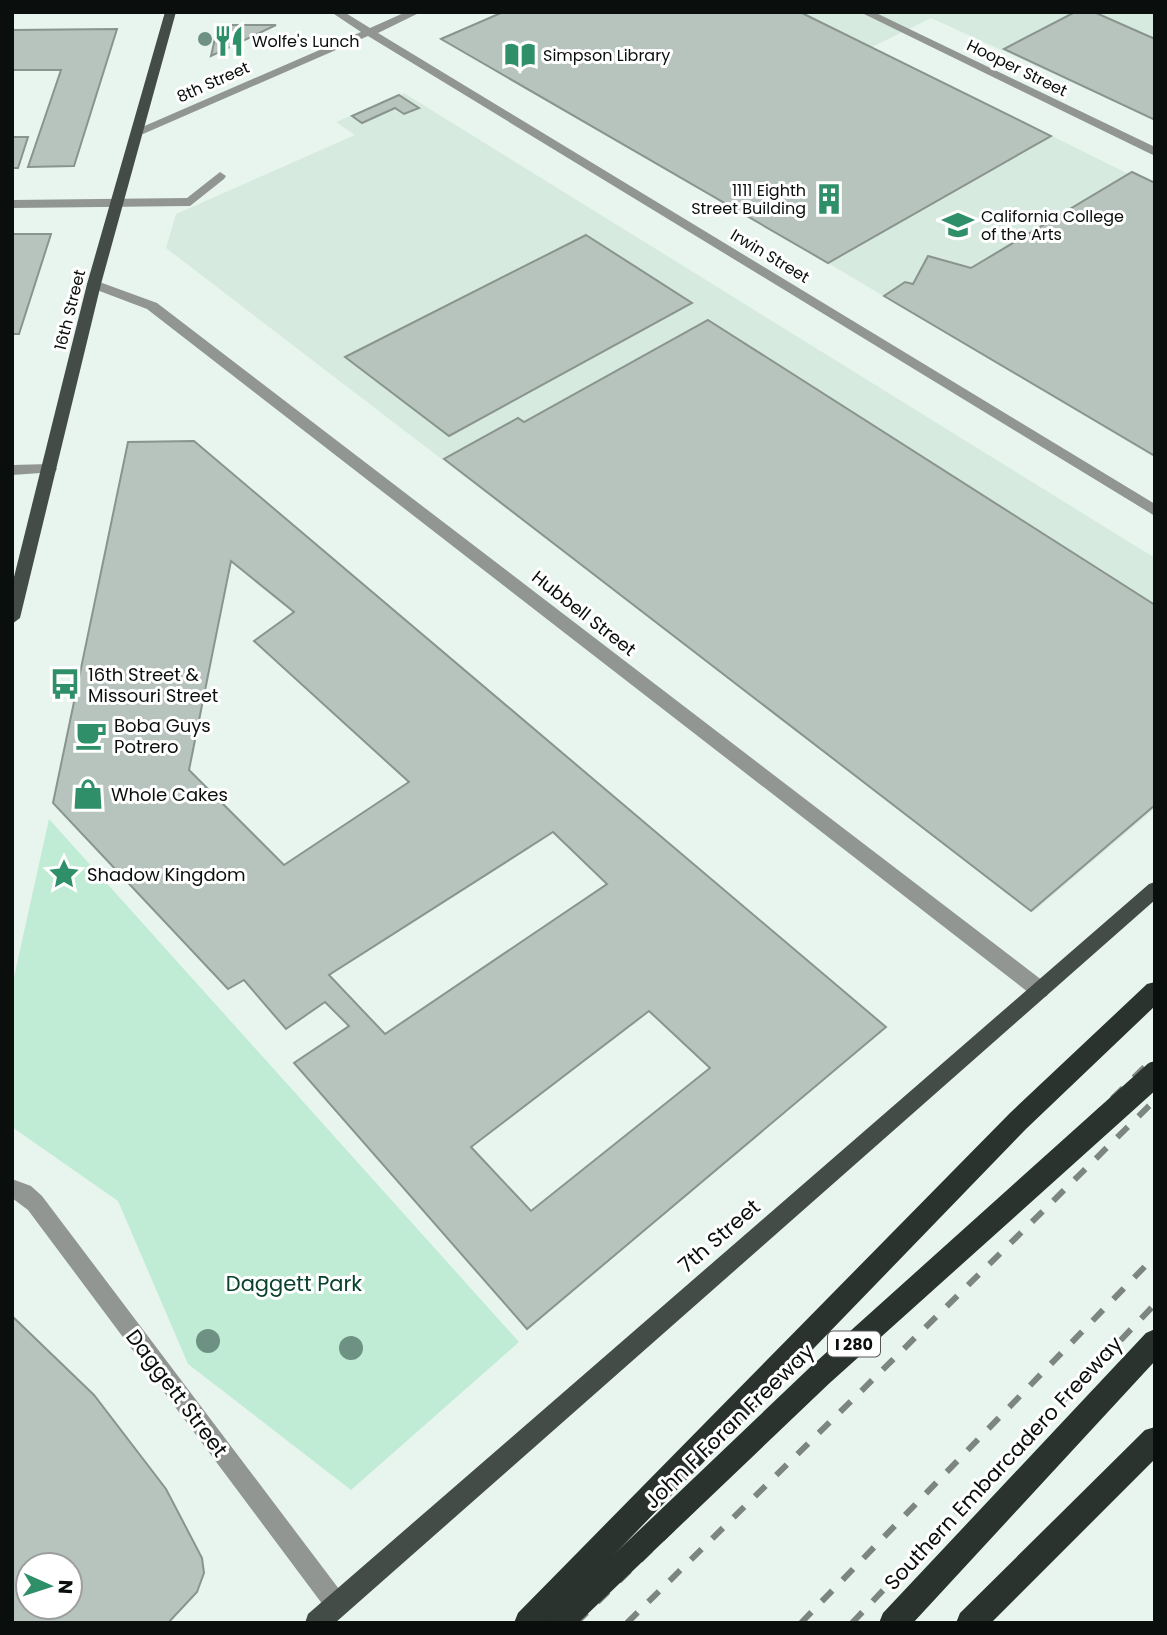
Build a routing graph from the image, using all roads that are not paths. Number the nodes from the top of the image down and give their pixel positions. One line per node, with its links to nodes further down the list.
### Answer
1 (171, 12): 6 (main road, 16th Street)
2 (336, 12): 5 (street, Irwin Street)
3 (416, 12): 5 (street, 8th Street)
4 (866, 12): 7 (street, Hooper Street)
5 (367, 32): 6 (street, 8th Street); 14 (street, Irwin Street)
6 (139, 131): 10 (main road, 16th Street)
7 (1155, 152)
8 (220, 177): 10 (street)
9 (12, 204): 10 (street)
10 (116, 204): 11 (main road, 16th Street)
11 (94, 284): 12 (main road, 16th Street); 17 (street, Hubbell Street)
12 (50, 469): 13 (street); 15 (main road, 16th Street)
13 (12, 470)
14 (1155, 511)
15 (12, 618)
16 (1155, 889): 17 (main road, 7th Street)
17 (1040, 990): 23 (main road, 7th Street)
18 (1155, 991): 25 (highway)
19 (1155, 1074): 26 (highway, John F Foran Freeway / I 280, bridge)
20 (12, 1188): 23 (street, Daggett Street)
21 (1155, 1342): 27 (highway, Southern Embarcadero Freeway)
22 (1155, 1440): 28 (highway)
23 (337, 1605): 24 (main road, 7th Street)
24 (317, 1623)
25 (528, 1623)
26 (560, 1623)
27 (893, 1623)
28 (970, 1623)

